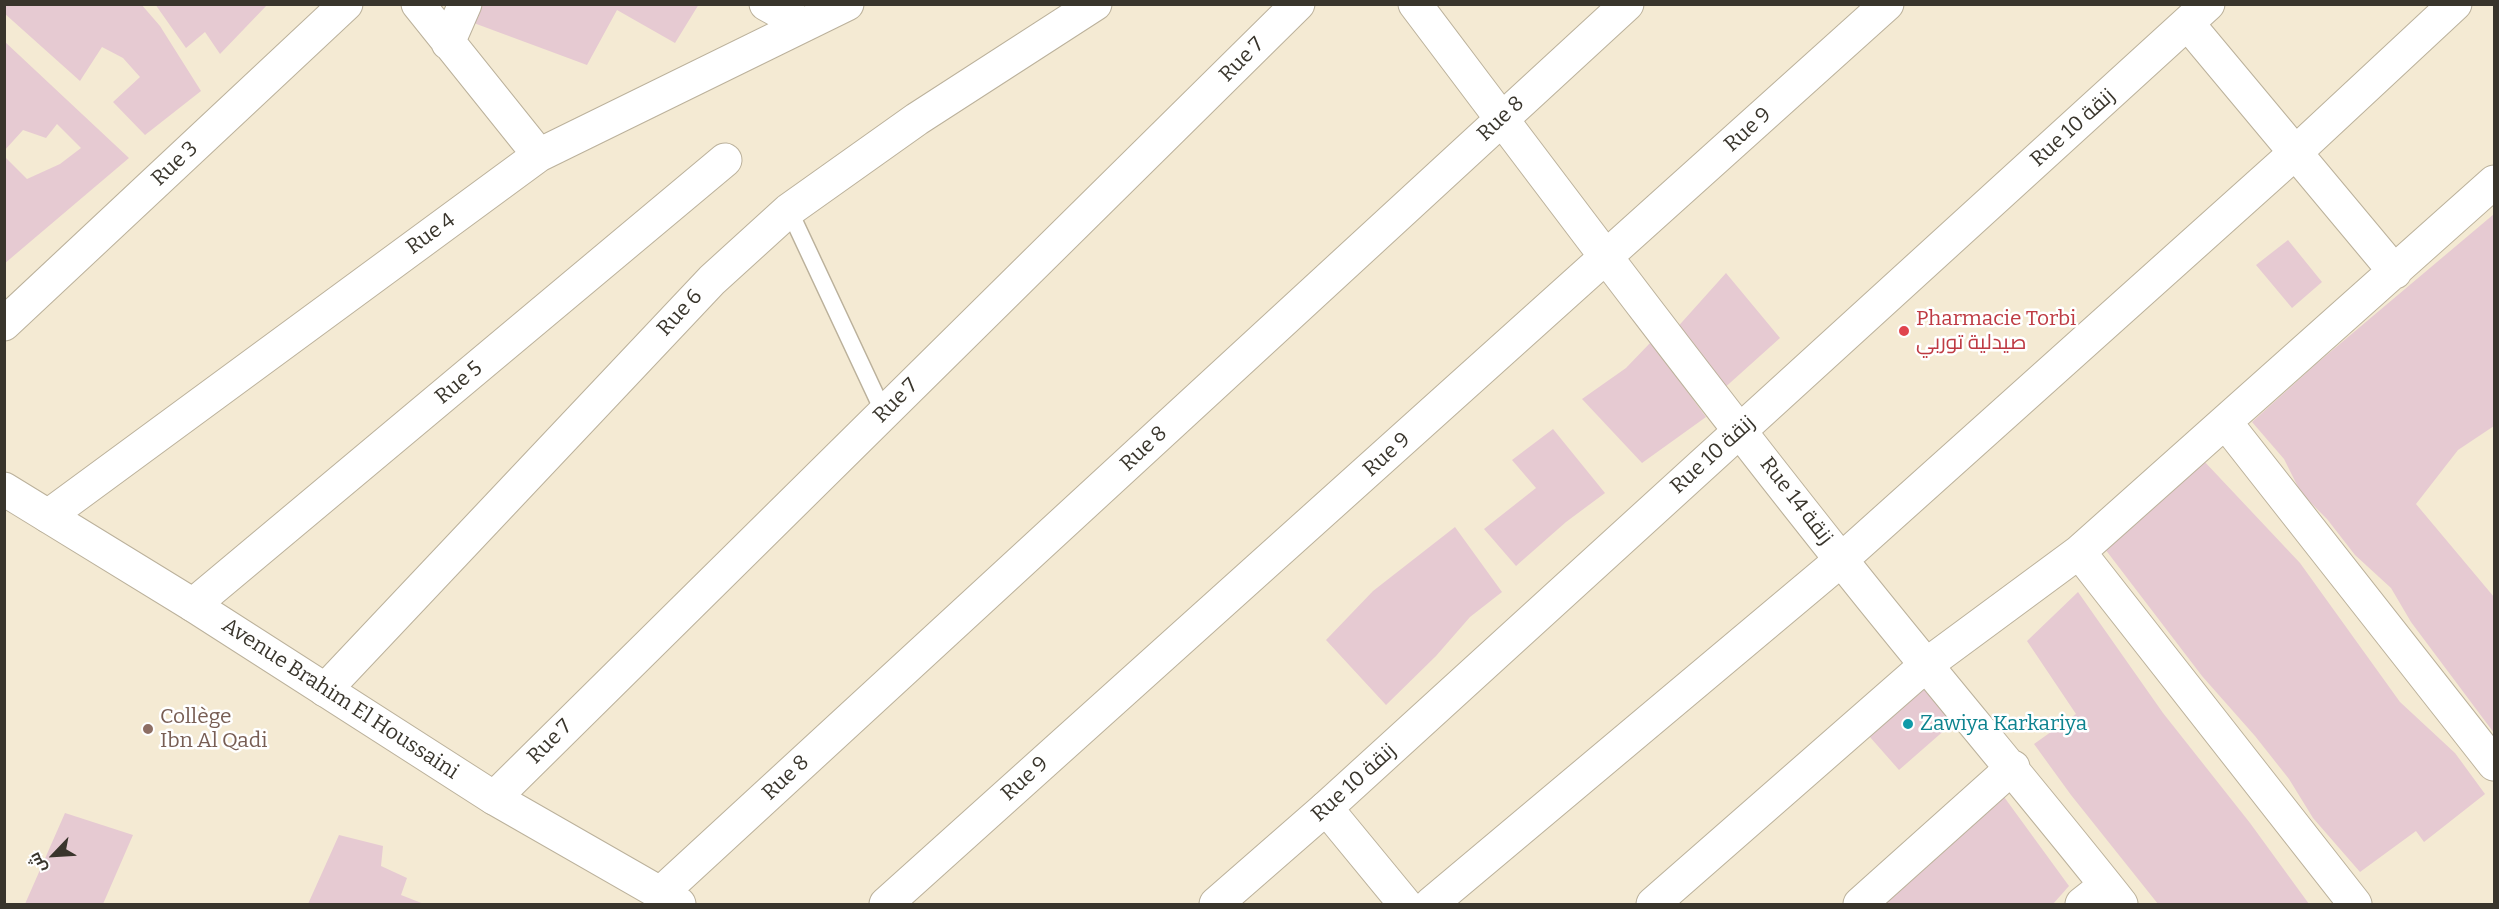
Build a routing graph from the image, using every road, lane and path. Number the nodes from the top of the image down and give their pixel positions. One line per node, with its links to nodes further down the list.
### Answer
1 (346, 4): 23 (street, Rue 3)
2 (418, 4): 14 (street)
3 (465, 4): 14 (street)
4 (766, 4): 13 (street)
5 (847, 4): 13 (street, Rue 4)
6 (1095, 4): 20 (street, Rue 6)
7 (1298, 4): 24 (street, Rue 7)
8 (1415, 4): 15 (street, Rue 14 زنقة)
9 (1627, 4): 15 (street, Rue 8)
10 (1887, 4): 21 (street, Rue 9)
11 (2455, 4): 16 (street)
12 (2198, 14): 16 (street); 26 (street, Rue 10 زنقة)
13 (804, 25): 17 (street, Rue 4)
14 (448, 43): 17 (street)
15 (1502, 118): 21 (street, Rue 14 زنقة); 39 (street, Rue 8)
16 (2296, 152): 22 (street); 30 (street)
17 (539, 155): 28 (street, Rue 4)
18 (725, 160): 31 (street, Rue 5)
19 (2494, 182): 22 (street)
20 (789, 210): 24 (lane); 33 (street, Rue 6)
21 (1606, 257): 26 (street, Rue 14 زنقة); 40 (street, Rue 9)
22 (2395, 272): 25 (street)
23 (4, 324)
24 (884, 412): 36 (street, Rue 7)
25 (2226, 423): 29 (street); 34 (street)
26 (1741, 430): 30 (street, Rue 14 زنقة); 37 (street, Rue 10 زنقة)
27 (4, 489): 28 (street, Avenue Brahim El Houssaini)
28 (48, 516): 31 (street, Avenue Brahim El Houssaini)
29 (2079, 552): 32 (street); 46 (street)
30 (1841, 560): 32 (street, Rue 14 زنقة); 43 (street)
31 (193, 605): 33 (street, Avenue Brahim El Houssaini)
32 (1926, 664): 35 (street, Rue 14 زنقة); 44 (street)
33 (325, 690): 36 (street, Avenue Brahim El Houssaini)
34 (2494, 764)
35 (2013, 767): 38 (street, Rue 14 زنقة); 45 (street)
36 (494, 798): 39 (street, Avenue Brahim El Houssaini)
37 (1326, 808): 41 (street, Rue 10 زنقة); 42 (street)
38 (2103, 898)
39 (670, 899)
40 (886, 904)
41 (1216, 904)
42 (1406, 904)
43 (1431, 904)
44 (1653, 904)
45 (1860, 904)
46 (2355, 904)

